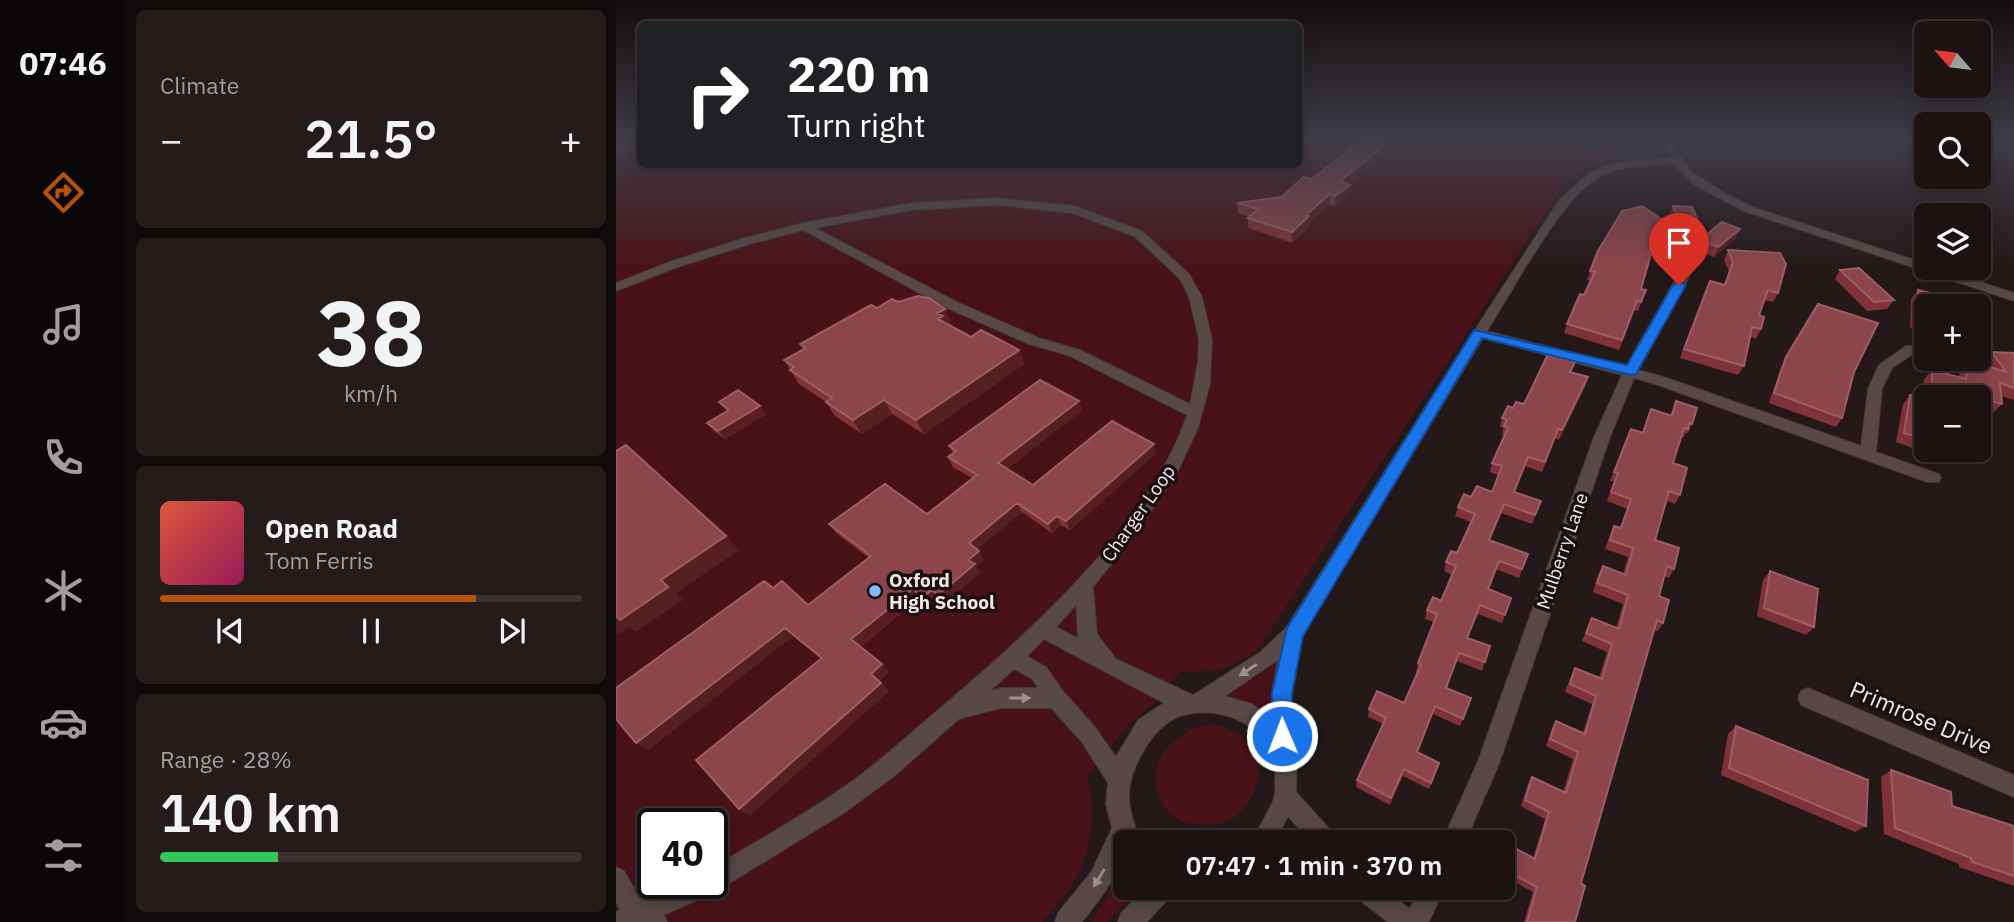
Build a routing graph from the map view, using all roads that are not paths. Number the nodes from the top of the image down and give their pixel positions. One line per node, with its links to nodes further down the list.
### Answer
1 (1582, 183): 9 (street)
2 (1701, 183): 8 (street)
3 (851, 216): 4 (street, Charger Loop); 5 (street); 12 (street, Charger Loop)
4 (803, 226): 5 (street); 7 (street, Charger Loop)
5 (833, 243): 12 (street)
6 (1688, 268): 11 (street, Mulberry Lane)
7 (616, 287)
8 (2014, 297)
9 (1479, 333): 11 (street); 17 (street)
10 (1911, 349): 13 (street)
11 (1631, 371): 13 (street); 31 (street, Mulberry Lane)
12 (1195, 413): 15 (street, Charger Loop)
13 (1868, 454): 14 (street)
14 (1933, 478)
15 (1084, 586): 16 (street, Charger Loop); 19 (street)
16 (1044, 630): 18 (street, Charger Loop); 19 (street)
17 (1293, 634): 22 (street, one-way to 22); 24 (street)
18 (1014, 659): 20 (street); 23 (street, Charger Loop)
19 (1109, 665): 22 (street)
20 (1056, 698): 23 (street, one-way to 20); 25 (street)
21 (1808, 698): 26 (street, Primrose Drive)
22 (1193, 703): 24 (street); 25 (street)
23 (953, 710): 33 (street, Charger Loop)
24 (1284, 752): 27 (street)
25 (1118, 780): 28 (street)
26 (2014, 786)
27 (1286, 797): 29 (street); 30 (street)
28 (1124, 830)
29 (1272, 830)
30 (1315, 830)
31 (1458, 830)
32 (1113, 858): 40 (street, one-way to 40)
33 (728, 871)
34 (616, 880): 39 (street)
35 (678, 899): 39 (street)
36 (1151, 900): 41 (street)
37 (1379, 900): 42 (street)
38 (1427, 900): 43 (street)
39 (638, 920)
40 (1067, 922)
41 (1130, 922)
42 (1408, 922)
43 (1417, 922)

